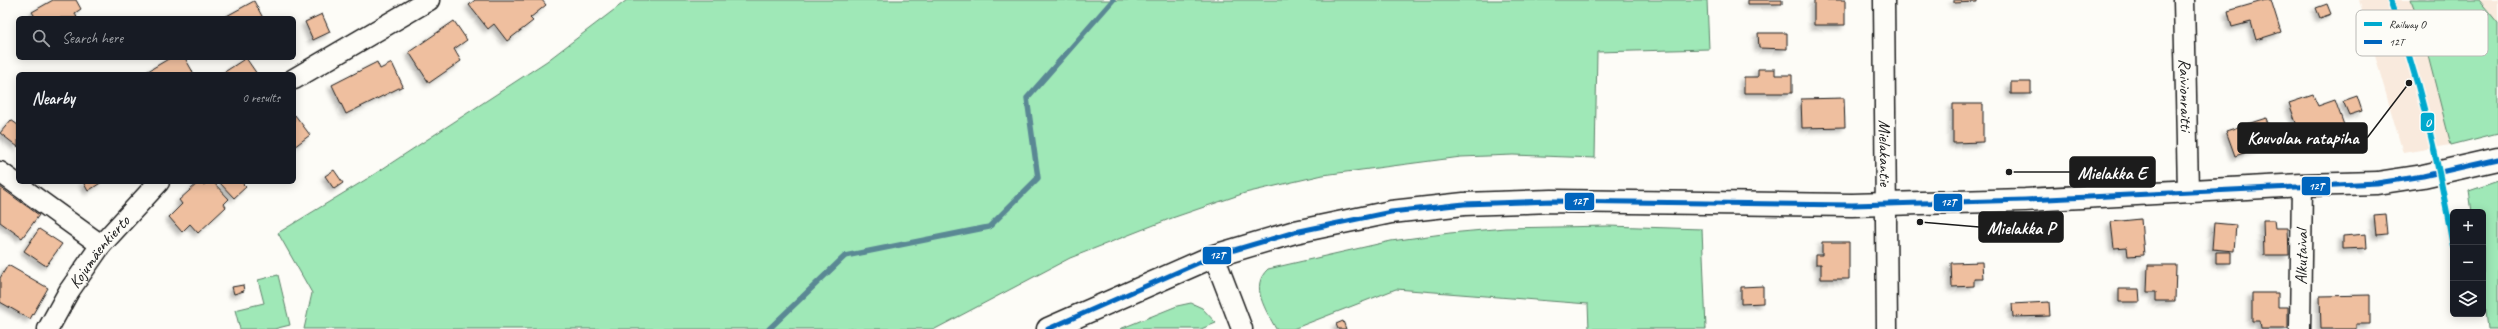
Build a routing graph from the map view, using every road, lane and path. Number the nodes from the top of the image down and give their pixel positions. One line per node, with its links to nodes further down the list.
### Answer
1 (429, 0): 4 (street)
2 (1884, 0): 12 (street, Mielakantie)
3 (2184, 0): 11 (street, Raivionraitti)
4 (296, 77)
5 (2498, 159): 10 (street)
6 (0, 172): 7 (street)
7 (16, 184)
8 (17, 184): 13 (street)
9 (158, 184): 13 (street, Kojumäenkierto)
10 (2302, 185): 11 (street); 19 (street, Alkutaival)
11 (2188, 191): 12 (street)
12 (1886, 204): 14 (street); 18 (street, Mielakantie)
13 (101, 245): 15 (street, Kojumäenkierto)
14 (1214, 256): 16 (street); 17 (street)
15 (48, 329)
16 (1048, 329)
17 (1242, 329)
18 (1887, 329)
19 (2300, 329)

